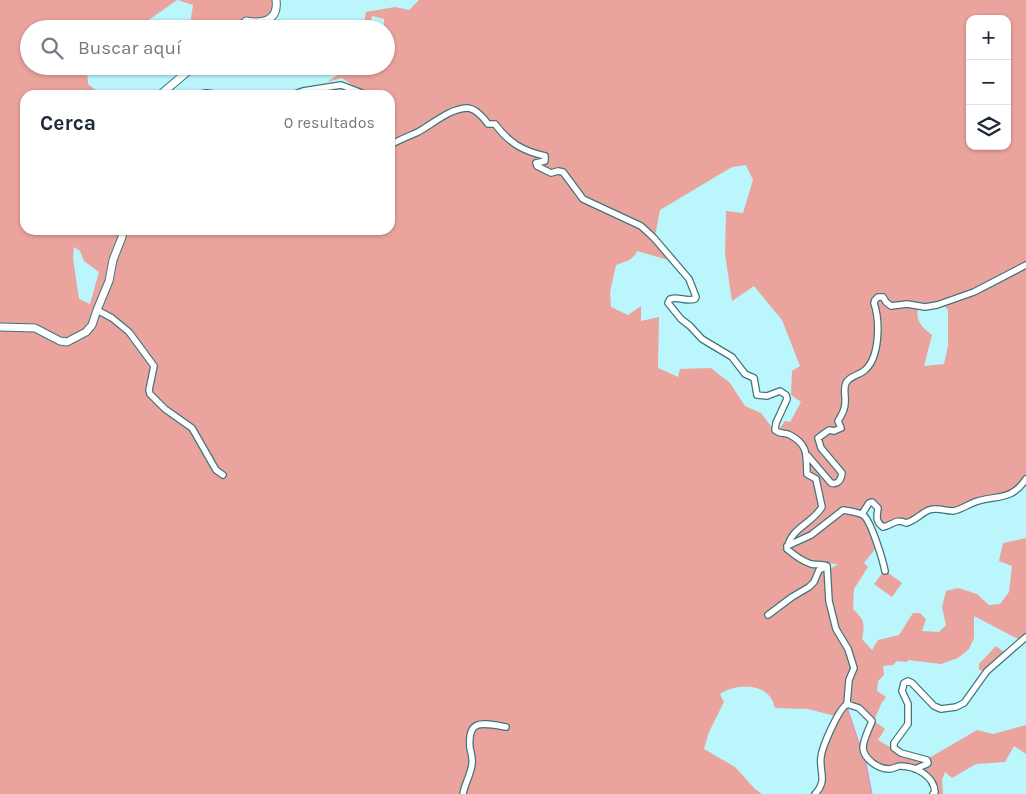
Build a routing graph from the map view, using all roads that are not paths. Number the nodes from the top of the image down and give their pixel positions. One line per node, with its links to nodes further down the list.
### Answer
1 (276, 0): 2 (street)
2 (267, 20)
3 (183, 75): 4 (street)
4 (166, 90)
5 (309, 90): 6 (street)
6 (354, 90)
7 (395, 143): 12 (street)
8 (122, 235): 10 (street)
9 (1026, 265): 12 (street)
10 (97, 310): 11 (street); 13 (street)
11 (0, 327)
12 (808, 456): 16 (street)
13 (223, 475)
14 (1025, 483): 15 (street)
15 (862, 514): 16 (street); 18 (street)
16 (788, 546): 17 (street)
17 (827, 566): 19 (street); 21 (street)
18 (884, 571)
19 (768, 615)
20 (1026, 637): 23 (street)
21 (847, 704): 23 (street); 25 (street)
22 (506, 727): 24 (street)
23 (915, 769): 26 (street)
24 (463, 794)
25 (815, 794)
26 (934, 794)

